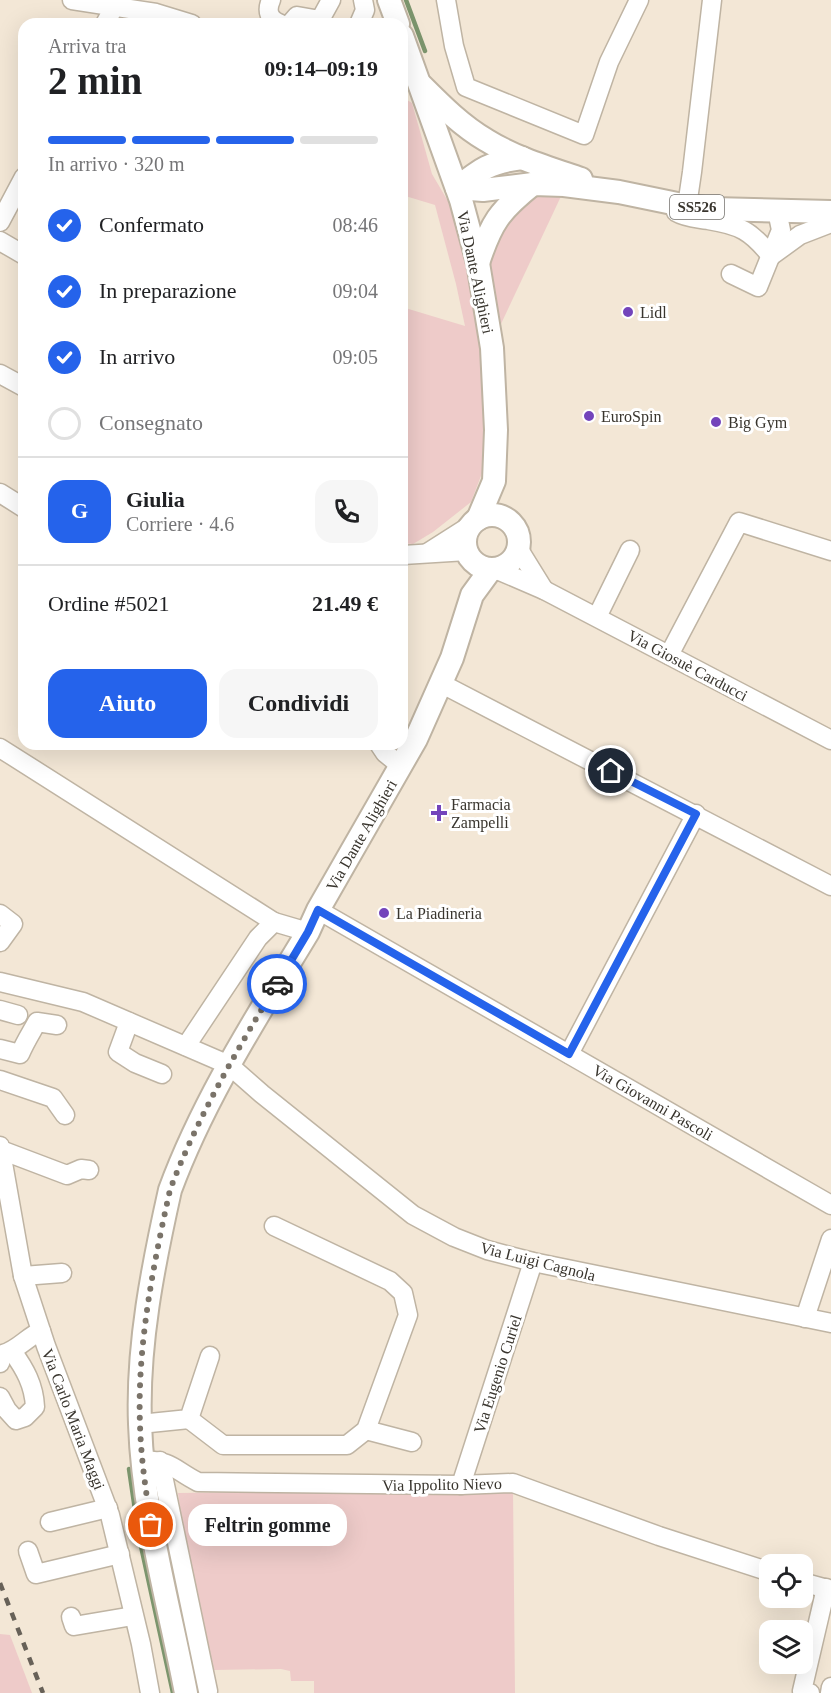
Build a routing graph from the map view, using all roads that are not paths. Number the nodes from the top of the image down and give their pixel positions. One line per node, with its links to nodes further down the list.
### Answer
1 (72, 0): 9 (street)
2 (271, 0): 12 (street)
3 (331, 0): 13 (street)
4 (363, 0): 14 (street)
5 (389, 0): 15 (main road)
6 (446, 0): 7 (street)
7 (639, 0)
8 (712, 0): 24 (street)
9 (114, 7): 10 (street); 11 (street)
10 (108, 18)
11 (172, 18)
12 (271, 18)
13 (321, 18)
14 (362, 18)
15 (396, 18)
16 (408, 67): 17 (main road, Via Dante Alighieri)
17 (411, 82): 18 (main road, SS526); 21 (main road, Via Dante Alighieri)
18 (522, 158): 21 (main road, SS526); 22 (main road, SS526)
19 (533, 184): 21 (main road, SS526); 22 (main road, SS526); 32 (main road)
20 (18, 188): 27 (street)
21 (457, 188): 32 (main road, Via Dante Alighieri)
22 (619, 192): 23 (main road, SS526)
23 (647, 198): 24 (main road, SS526); 30 (street)
24 (687, 206): 25 (main road, SS526)
25 (777, 211): 26 (main road, SS526); 30 (street)
26 (831, 212)
27 (0, 222)
28 (831, 223): 30 (street)
29 (0, 241): 31 (street)
30 (767, 251): 33 (street)
31 (18, 252)
32 (478, 263): 36 (main road, Via Dante Alighieri)
33 (731, 274)
34 (0, 374): 35 (street)
35 (18, 384)
36 (494, 482): 39 (main road, Via Dante Alighieri); 40 (main road, Via Dante Alighieri)
37 (0, 493): 38 (street)
38 (18, 504)
39 (508, 520): 40 (main road); 41 (main road)
40 (474, 522): 44 (street); 45 (main road)
41 (518, 548): 47 (main road); 48 (street)
42 (630, 550): 50 (street)
43 (831, 551): 51 (street)
44 (426, 553): 45 (street); 46 (street)
45 (468, 554): 47 (main road); 49 (main road, Via Dante Alighieri)
46 (408, 555)
47 (493, 569): 48 (street, Via Giosuè Carducci); 49 (main road, Via Dante Alighieri)
48 (544, 590): 50 (street, Via Giosuè Carducci)
49 (472, 596): 52 (main road, Via Dante Alighieri)
50 (597, 617): 51 (street, Via Giosuè Carducci)
51 (669, 655): 53 (street, Via Giosuè Carducci)
52 (442, 684): 56 (main road, Via Dante Alighieri); 57 (street)
53 (831, 740)
54 (0, 748): 61 (street)
55 (383, 750): 56 (street)
56 (401, 766): 59 (main road, Via Dante Alighieri)
57 (696, 814): 58 (street); 69 (street)
58 (831, 886)
59 (318, 910): 62 (main road, Via Dante Alighieri); 69 (street, Via Giovanni Pascoli)
60 (0, 914): 63 (street)
61 (274, 922): 62 (street); 67 (street)
62 (308, 932): 70 (main road, Via Dante Alighieri)
63 (0, 942)
64 (0, 982): 65 (street, Via Luigi Cagnola)
65 (129, 1022): 67 (street, Via Luigi Cagnola); 71 (street)
66 (57, 1025): 68 (street)
67 (186, 1046): 70 (street, Via Luigi Cagnola)
68 (0, 1049)
69 (569, 1054): 76 (street, Via Giovanni Pascoli)
70 (229, 1065): 79 (street, Via Luigi Cagnola); 89 (main road, Via Dante Alighieri)
71 (162, 1074)
72 (0, 1080): 73 (street)
73 (65, 1115)
74 (0, 1148): 75 (street); 81 (street, Via Carlo Maria Maggi)
75 (89, 1170)
76 (831, 1205)
77 (274, 1226): 90 (street)
78 (831, 1239): 82 (street)
79 (532, 1262): 82 (street, Via Luigi Cagnola); 93 (street, Via Eugenio Curiel)
80 (62, 1273): 81 (street)
81 (23, 1276): 84 (street, Via Carlo Maria Maggi)
82 (805, 1318): 83 (street, Via Luigi Cagnola)
83 (831, 1323)
84 (41, 1332): 85 (street); 94 (street, Via Carlo Maria Maggi)
85 (4, 1355): 87 (street)
86 (210, 1356): 88 (street)
87 (0, 1397)
88 (189, 1419): 89 (street); 90 (street)
89 (140, 1424): 92 (main road, Via Dante Alighieri)
90 (366, 1430): 91 (street)
91 (412, 1442)
92 (151, 1461): 93 (street, Via Ippolito Nievo); 104 (main road, Via Dante Alighieri)
93 (461, 1485): 98 (street, Via Ippolito Nievo)
94 (108, 1508): 95 (street); 97 (street, Via Carlo Maria Maggi)
95 (50, 1522)
96 (28, 1551): 97 (street)
97 (120, 1554): 101 (street, Via Carlo Maria Maggi)
98 (759, 1568)
99 (813, 1585): 100 (street)
100 (829, 1589): 106 (street)
101 (133, 1616): 102 (street); 105 (street, Via Carlo Maria Maggi)
102 (71, 1617)
103 (831, 1687): 107 (street)
104 (197, 1692)
105 (150, 1693)
106 (810, 1693)
107 (830, 1693)

